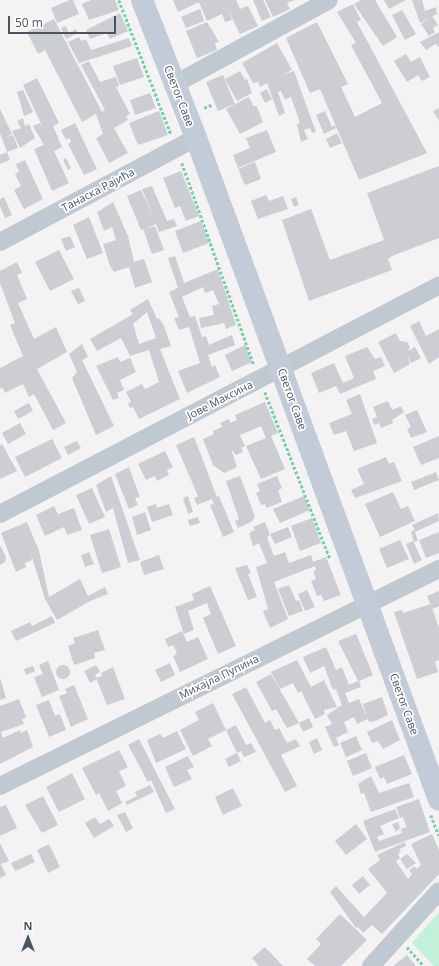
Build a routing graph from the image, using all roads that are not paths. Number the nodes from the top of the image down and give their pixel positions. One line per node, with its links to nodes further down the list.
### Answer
1 (142, 0): 3 (street, Светог Саве)
2 (329, 0): 3 (street)
3 (175, 84): 4 (street, Светог Саве)
4 (196, 138): 5 (street, Танаска Рајића); 7 (street, Светог Саве)
5 (0, 242)
6 (439, 285): 7 (street, Јове Максина)
7 (280, 369): 8 (street, Јове Максина); 10 (street, Светог Саве)
8 (0, 514)
9 (439, 569): 10 (street, Михајла Пупина)
10 (367, 604): 11 (street, Михајла Пупина); 12 (street, Светог Саве)
11 (0, 786)
12 (433, 804)
13 (439, 891): 14 (street)
14 (371, 966)

